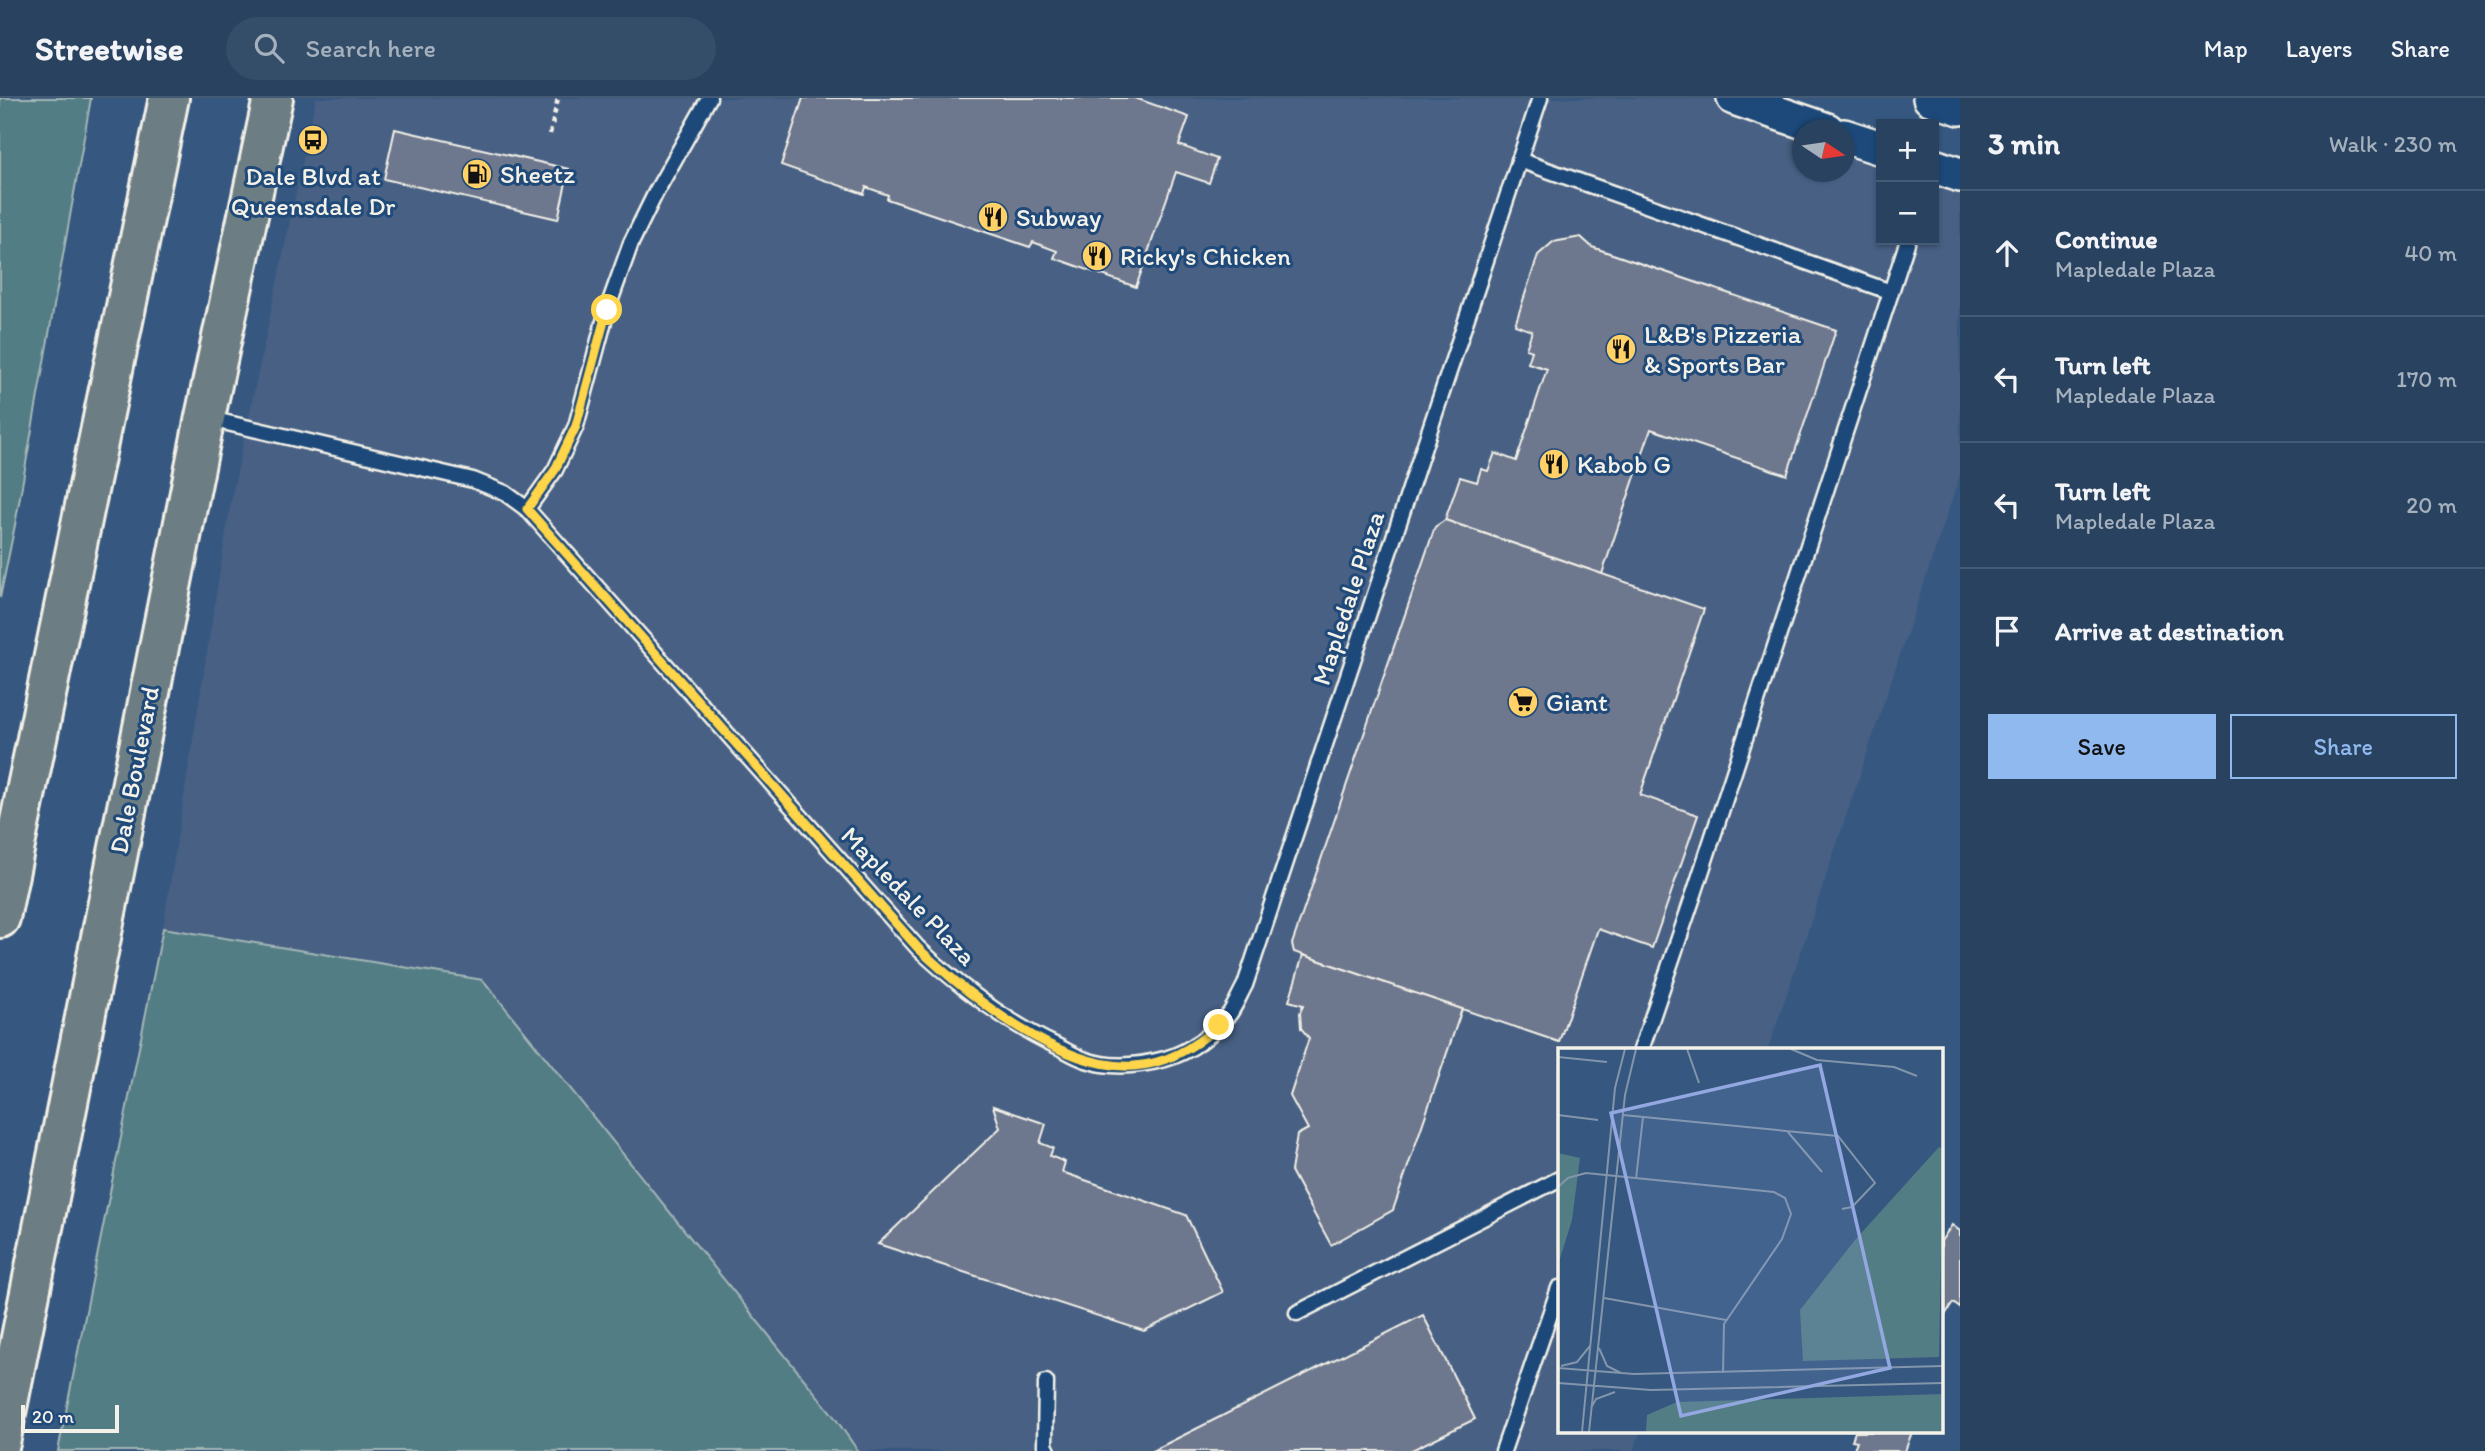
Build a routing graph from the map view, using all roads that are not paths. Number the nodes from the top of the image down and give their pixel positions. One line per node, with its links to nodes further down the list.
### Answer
1 (169, 98): 18 (main road)
2 (273, 98): 16 (main road, Dale Boulevard)
3 (709, 98): 17 (lane)
4 (1540, 98): 11 (lane, Mapledale Plaza)
5 (1734, 98): 8 (street)
6 (1930, 98): 7 (street)
7 (1960, 108)
8 (1795, 119)
9 (1855, 139): 10 (street)
10 (1876, 146)
11 (1519, 160): 15 (lane); 17 (lane, Mapledale Plaza)
12 (1939, 168): 13 (street)
13 (1960, 175)
14 (1906, 245): 15 (lane)
15 (1891, 292): 19 (lane)
16 (205, 417): 17 (lane, Mapledale Plaza); 24 (main road, Dale Boulevard)
17 (527, 509)
18 (0, 918)
19 (1642, 1048)
20 (1558, 1181): 22 (lane)
21 (1558, 1291): 26 (lane)
22 (1297, 1313)
23 (1046, 1382): 25 (lane)
24 (0, 1443)
25 (1048, 1451)
26 (1503, 1451)

